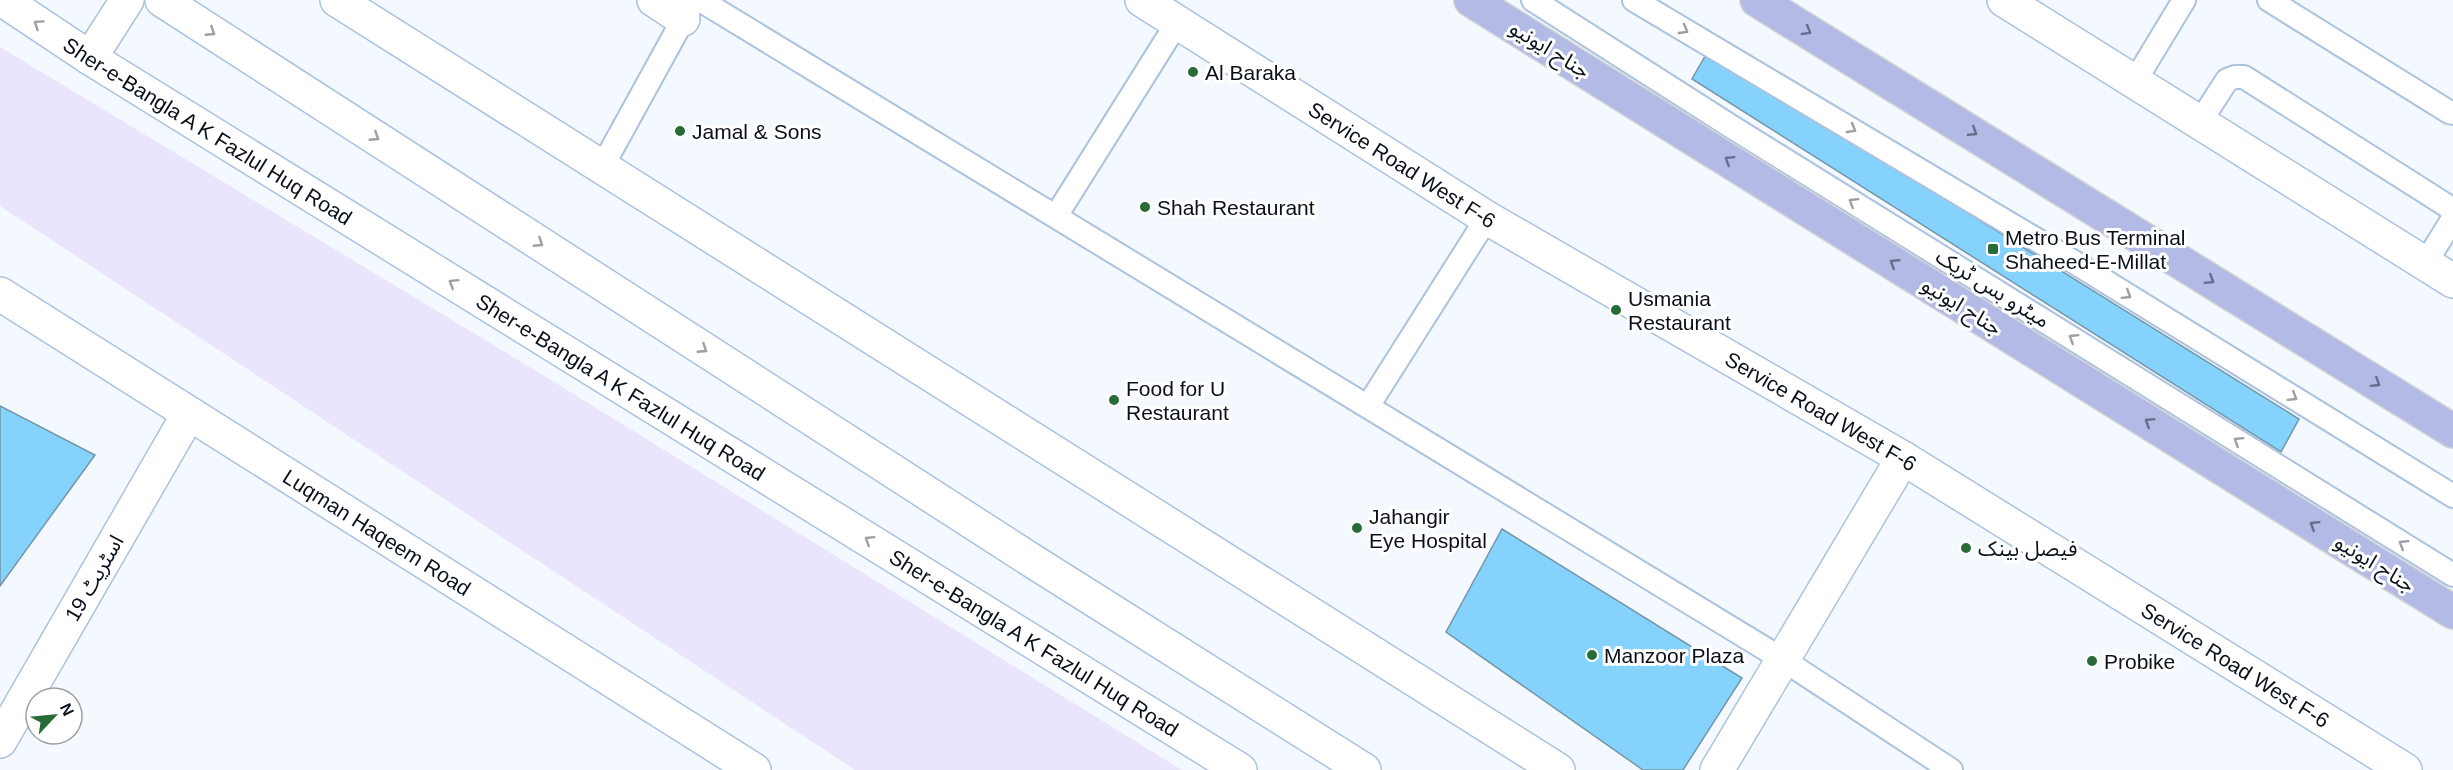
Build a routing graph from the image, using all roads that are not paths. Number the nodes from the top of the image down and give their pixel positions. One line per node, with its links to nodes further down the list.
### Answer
1 (3, 0): 16 (street, Sher-e-Bangla A K Fazlul Huq Road, one-way to 1)
2 (127, 0): 16 (street)
3 (162, 0): 37 (street, one-way to 37)
4 (337, 0): 20 (street)
5 (654, 0): 14 (street)
6 (1142, 0): 15 (street, Service Road West F-6)
7 (1471, 0): 32 (main road, جناح ایونیو, one-way to 7)
8 (1533, 0): 31 (lane, میٹرو بس ٹریک, one-way to 8)
9 (1634, 0): 30 (lane, one-way to 30)
10 (1757, 0): 28 (main road, one-way to 28)
11 (2004, 0): 17 (street)
12 (2184, 0): 17 (lane)
13 (2269, 0): 18 (lane)
14 (692, 6): 20 (lane); 21 (lane)
15 (1177, 23): 21 (lane); 22 (street, Service Road West F-6)
16 (90, 58): 36 (street, Sher-e-Bangla A K Fazlul Huq Road, one-way to 16)
17 (2135, 81): 19 (street)
18 (2453, 113)
19 (2200, 122): 23 (street); 23 (lane)
20 (602, 166): 38 (street)
21 (1056, 216): 26 (lane)
22 (1487, 218): 26 (lane); 29 (street, Service Road West F-6)
23 (2426, 264): 24 (street)
24 (2453, 281)
25 (0, 294): 27 (street, Luqman Haqeem Road)
26 (1368, 406): 33 (lane)
27 (188, 415): 34 (street, اسٹریٹ 19); 35 (street, Luqman Haqeem Road)
28 (2453, 431)
29 (1903, 458): 33 (street); 41 (street, Service Road West F-6)
30 (2453, 496)
31 (2453, 575)
32 (2453, 612)
33 (1782, 659): 39 (street); 40 (lane)
34 (0, 741)
35 (754, 770)
36 (1240, 770)
37 (1364, 770)
38 (1558, 770)
39 (1717, 770)
40 (1951, 770)
41 (2405, 770)

